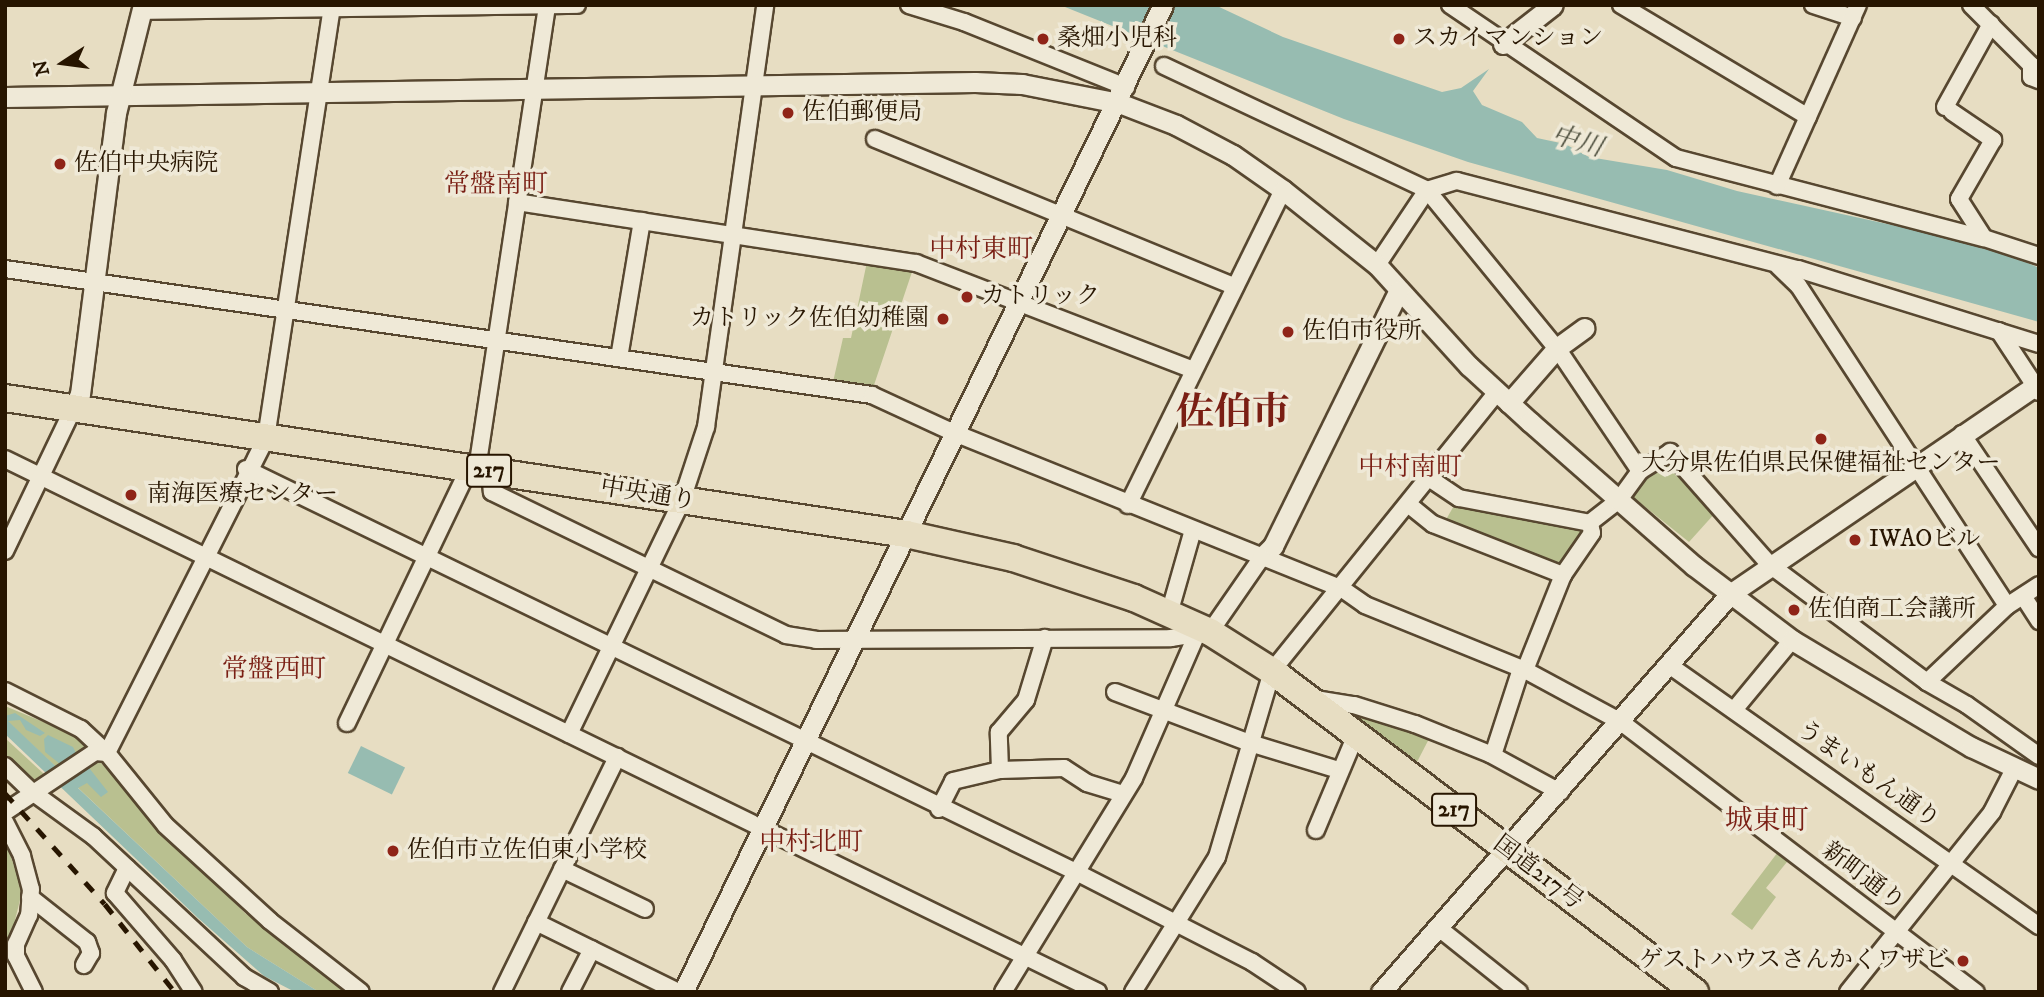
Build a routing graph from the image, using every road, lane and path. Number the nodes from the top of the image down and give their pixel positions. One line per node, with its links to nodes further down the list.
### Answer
1 (577, 5): 10 (street)
2 (765, 5): 18 (street)
3 (909, 5): 22 (street)
4 (1163, 5): 22 (street)
5 (1450, 5): 15 (street)
6 (1553, 5): 15 (street)
7 (1620, 5): 24 (street)
8 (1813, 5): 13 (street)
9 (1971, 5): 14 (street)
10 (547, 6): 12 (street); 19 (street)
11 (143, 8): 12 (street); 21 (street)
12 (332, 8): 20 (street)
13 (1855, 12): 24 (street)
14 (1991, 24): 17 (street); 33 (street)
15 (1503, 44): 26 (street)
16 (1164, 66): 28 (street)
17 (2039, 80)
18 (755, 85): 19 (street); 22 (street); 32 (street)
19 (533, 91): 20 (street); 29 (street)
20 (321, 94): 21 (street); 42 (street)
21 (119, 95): 23 (street); 38 (street)
22 (1123, 95): 27 (street); 30 (street)
23 (5, 97)
24 (1808, 117): 26 (street)
25 (875, 139): 30 (street)
26 (1777, 186): 33 (street)
27 (1283, 190): 36 (street); 39 (street)
28 (1427, 190): 35 (street); 36 (street); 47 (street)
29 (517, 202): 31 (street); 45 (street)
30 (1062, 217): 39 (street); 41 (street)
31 (642, 220): 32 (street); 48 (street)
32 (731, 233): 41 (street); 50 (street)
33 (1984, 238): 34 (street)
34 (2039, 256)
35 (1775, 263): 44 (street); 59 (street)
36 (1377, 265): 40 (street)
37 (5, 269): 38 (street, 新町通り)
38 (95, 282): 42 (street, 新町通り); 54 (street)
39 (1235, 287): 49 (street)
40 (1399, 290): 53 (street); 76 (street)
41 (1020, 300): 49 (street); 55 (street)
42 (286, 310): 45 (street, 新町通り); 57 (street)
43 (1585, 328): 47 (street)
44 (1999, 331): 46 (street); 51 (street)
45 (496, 340): 48 (street, 新町通り); 61 (street)
46 (2039, 344)
47 (1557, 348): 53 (street); 62 (street)
48 (619, 358): 50 (street, 新町通り)
49 (1193, 370): 68 (street)
50 (713, 372): 55 (street, 新町通り); 65 (street)
51 (2037, 387): 56 (street)
52 (5, 398): 54 (highway, 217)
53 (1503, 398): 64 (street); 66 (street)
54 (73, 408): 57 (highway, 中央通り / 217); 63 (street)
55 (952, 432): 68 (street, 新町通り); 71 (street)
56 (1962, 433): 59 (street); 72 (street)
57 (266, 438): 60 (street); 61 (highway, 中央通り / 217)
58 (5, 459): 63 (street)
59 (1914, 465): 77 (street); 84 (street)
60 (246, 469): 74 (street); 75 (street)
61 (479, 470): 65 (highway, 中央通り / 217); 75 (street); 78 (street)
62 (1640, 471): 66 (street); 77 (street)
63 (41, 477): 73 (street); 74 (street)
64 (1429, 478): 67 (street); 69 (street)
65 (682, 500): 71 (highway, 中央通り / 217); 78 (street)
66 (1619, 500): 69 (street); 82 (street)
67 (1408, 504): 79 (street); 81 (street)
68 (1128, 505): 70 (street, 新町通り)
69 (1590, 523): 79 (street)
70 (1193, 530): 76 (street, 新町通り); 85 (street)
71 (906, 534): 85 (highway, 中央通り / 217); 88 (street)
72 (2039, 548)
73 (5, 551)
74 (204, 556): 91 (street); 108 (street)
75 (427, 556): 91 (street); 92 (street)
76 (1262, 557): 81 (street, 新町通り); 87 (street)
77 (1770, 565): 82 (street); 96 (street)
78 (649, 568): 88 (street); 92 (street)
79 (1563, 575): 94 (street)
80 (2039, 585): 83 (street)
81 (1341, 588): 94 (street, 新町通り); 95 (street)
82 (1730, 594): 90 (street); 93 (street)
83 (2023, 596): 84 (street); 86 (street)
84 (2007, 606): 96 (street)
85 (1170, 614): 87 (highway, 中央通り / 217)
86 (2039, 621)
87 (1204, 633): 89 (street); 95 (highway, 国道217号 / 217); 101 (street)
88 (855, 637): 89 (street); 106 (street)
89 (1045, 638): 113 (street)
90 (1792, 640): 100 (street); 115 (street)
91 (384, 644): 103 (street); 104 (street)
92 (611, 646): 104 (street); 106 (street)
93 (1669, 665): 100 (street, うまいもん通り); 102 (street)
94 (1523, 669): 102 (street, 新町通り); 109 (street)
95 (1272, 671): 99 (highway, 国道217号 / 217); 107 (street)
96 (1927, 682): 110 (street)
97 (5, 691): 108 (street)
98 (1115, 692): 101 (street)
99 (1307, 698): 105 (highway, 国道217号 / 217); 109 (street)
100 (1734, 710): 125 (street, うまいもん通り)
101 (1162, 712): 107 (street); 118 (street)
102 (1621, 722): 117 (street); 135 (street, 新町通り)
103 (348, 723)
104 (569, 734): 111 (street)
105 (1356, 735): 114 (street); 124 (highway, 国道217号 / 217)
106 (805, 741): 119 (street); 122 (street)
107 (1250, 743): 114 (street); 132 (street)
108 (101, 752): 116 (street); 143 (street)
109 (1493, 755): 117 (street)
110 (2039, 756)
111 (617, 757): 122 (street); 127 (street)
112 (5, 766): 116 (street)
113 (1000, 770): 118 (street); 119 (street)
114 (1339, 770): 123 (street)
115 (2030, 771): 125 (street)
116 (36, 788): 120 (street); 126 (street)
117 (1560, 792): 124 (street)
118 (1124, 794): 128 (street)
119 (939, 809): 128 (street)
120 (5, 812)
121 (5, 822): 129 (street)
122 (763, 828): 137 (street); 146 (street)
123 (1316, 830)
124 (1508, 850): 134 (street); 152 (highway, 国道217号 / 217)
125 (1952, 860): 133 (street, うまいもん通り); 135 (street)
126 (127, 867): 141 (street); 142 (street)
127 (562, 869): 130 (street); 131 (street)
128 (1076, 872): 132 (street); 137 (street)
129 (30, 897): 138 (street); 140 (street)
130 (645, 909)
131 (536, 922): 136 (street); 144 (street)
132 (1175, 923): 149 (street); 150 (street)
133 (2039, 926)
134 (1440, 929): 139 (street); 151 (street)
135 (1896, 930): 153 (street); 154 (street, 新町通り)
136 (592, 949): 145 (street); 146 (street)
137 (1025, 956): 147 (street); 148 (street)
138 (84, 965)
139 (1383, 991)
140 (34, 992)
141 (194, 992)
142 (270, 992)
143 (361, 992)
144 (502, 992)
145 (570, 992)
146 (681, 992)
147 (1003, 992)
148 (1098, 992)
149 (1133, 992)
150 (1297, 992)
151 (1519, 992)
152 (1695, 992)
153 (1848, 992)
154 (1976, 992)

